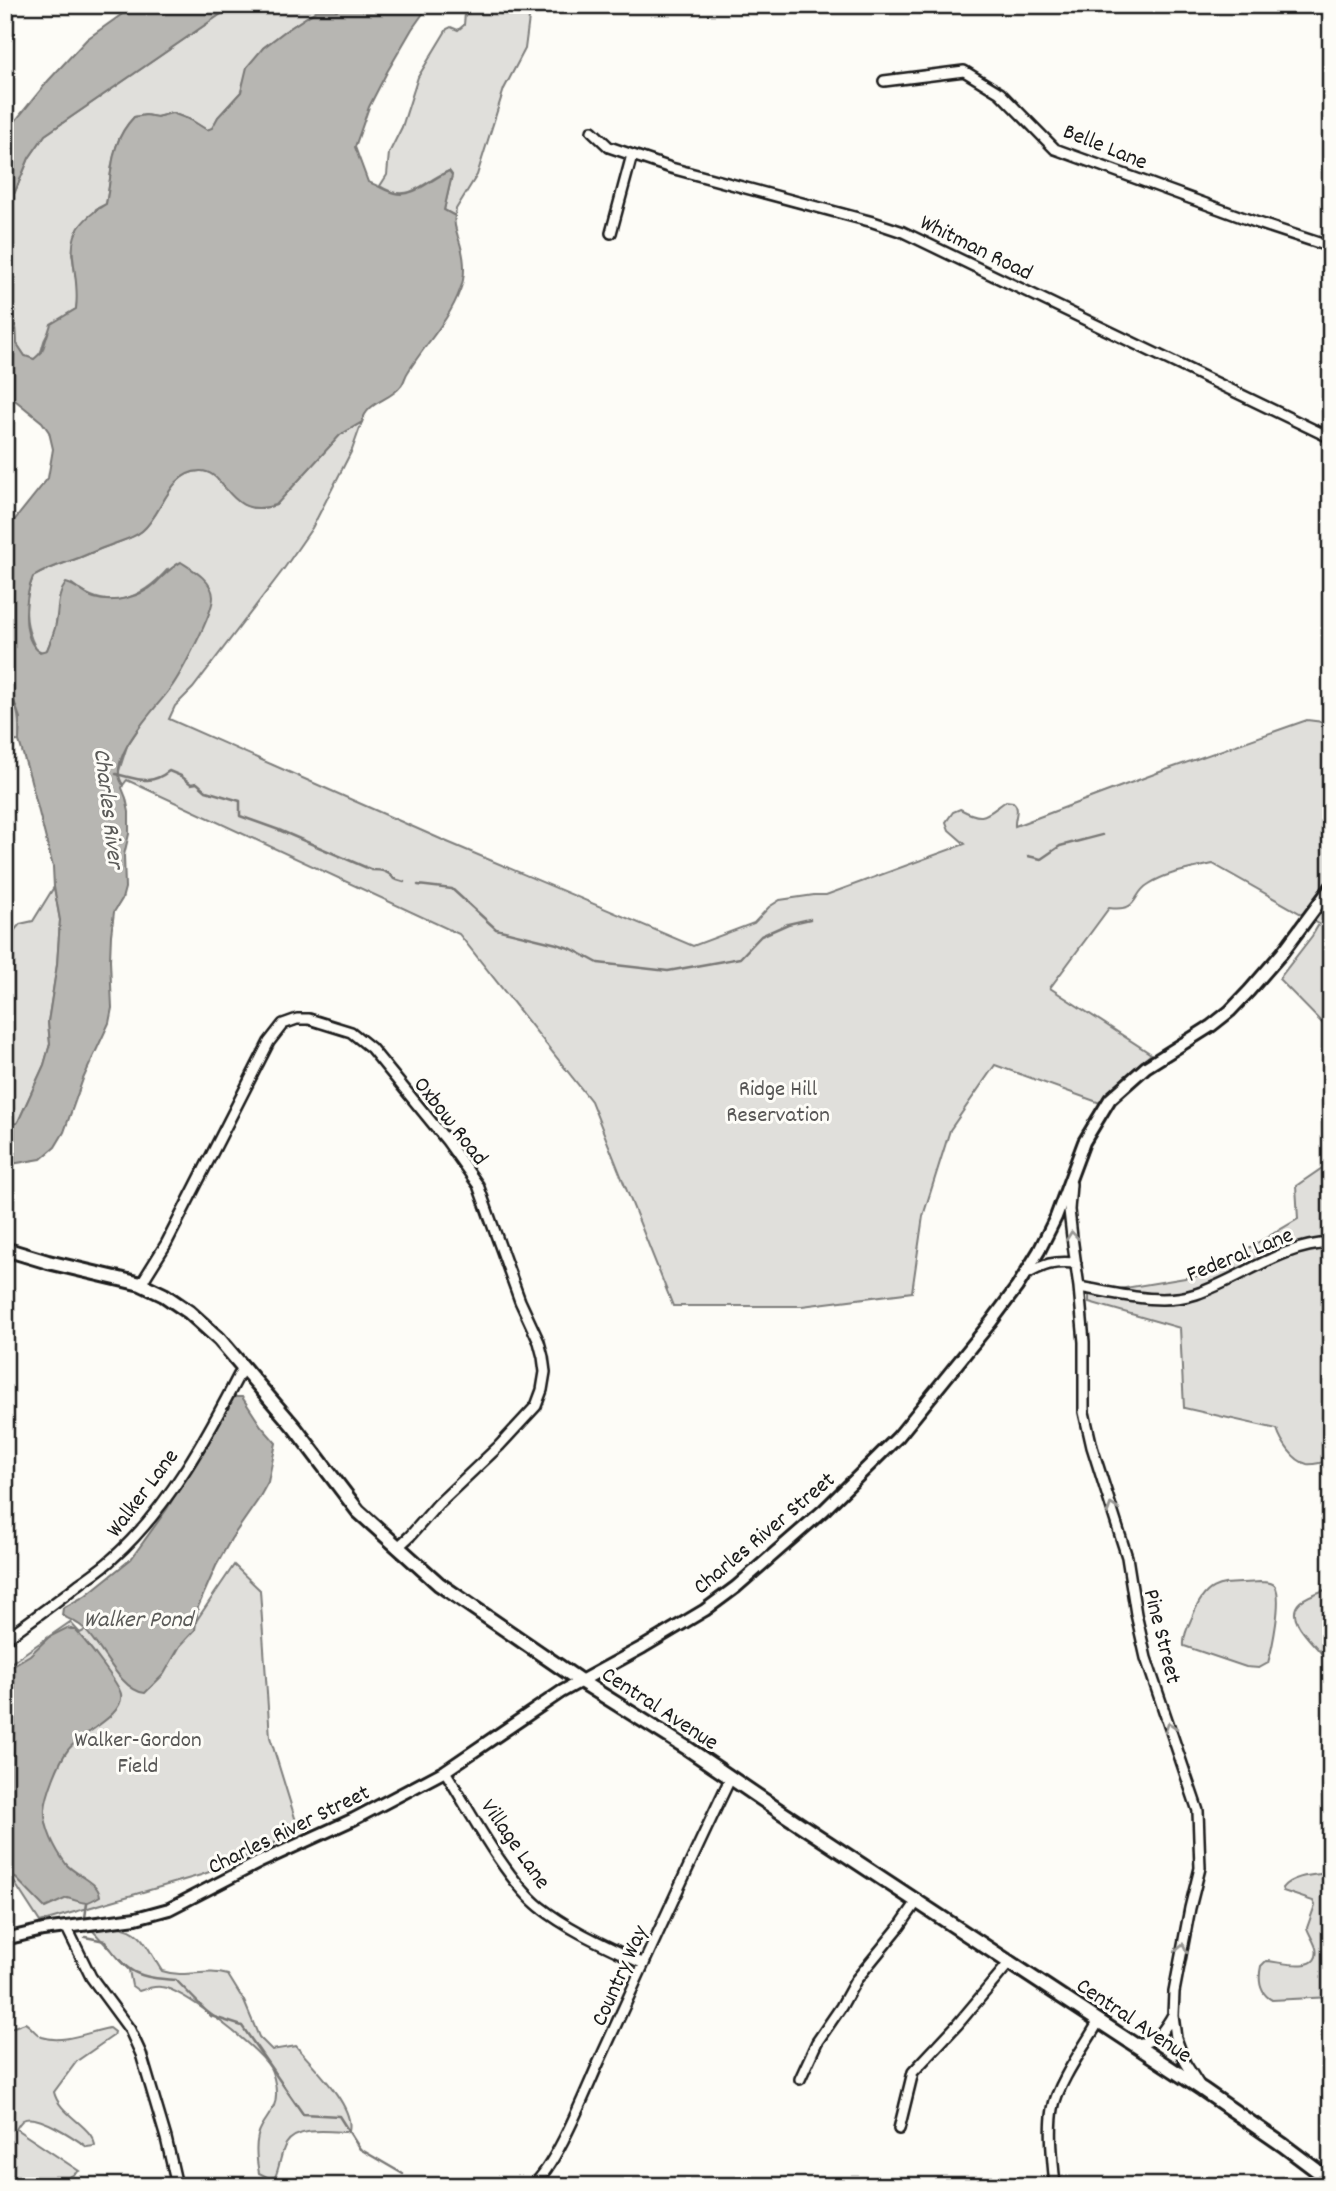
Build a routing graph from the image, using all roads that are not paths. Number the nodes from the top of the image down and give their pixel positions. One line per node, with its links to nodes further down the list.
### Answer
1 (884, 81): 5 (street, Belle Lane)
2 (593, 131): 3 (street, Whitman Road)
3 (632, 155): 4 (street); 6 (street, Whitman Road)
4 (611, 233)
5 (1331, 247)
6 (1331, 438)
7 (1331, 887): 8 (street, Charles River Street)
8 (1071, 1179): 11 (street, Pine Street, one-way to 8); 12 (street, Charles River Street)
9 (1331, 1243): 14 (street, Federal Lane)
10 (7, 1253): 13 (main road, Central Avenue)
11 (1076, 1263): 12 (street); 14 (street, Pine Street)
12 (1025, 1275): 18 (street, Charles River Street)
13 (141, 1284): 15 (main road, Central Avenue); 16 (street, Oxbow Road)
14 (1079, 1287): 26 (street, Pine Street, one-way to 14)
15 (243, 1367): 16 (main road, Central Avenue); 17 (street, Walker Lane)
16 (397, 1548): 18 (main road, Central Avenue)
17 (5, 1639)
18 (582, 1682): 19 (street, Charles River Street); 20 (main road, Central Avenue)
19 (445, 1771): 22 (street, Charles River Street); 25 (street, Village Lane)
20 (731, 1777): 21 (main road, Central Avenue); 25 (street, Country Way)
21 (918, 1900): 24 (main road, Central Avenue); 29 (street)
22 (66, 1928): 23 (street, Charles River Street); 33 (street)
23 (5, 1939)
24 (1010, 1962): 27 (main road, Central Avenue); 31 (street)
25 (644, 1964): 34 (street, Country Way)
26 (1173, 2015): 28 (street); 30 (street, Pine Street)
27 (1099, 2021): 28 (main road, Central Avenue); 35 (street)
28 (1134, 2044): 30 (main road, Central Avenue)
29 (800, 2079)
30 (1202, 2089): 32 (main road, Central Avenue)
31 (899, 2129)
32 (1331, 2181)
33 (177, 2186)
34 (533, 2186)
35 (1055, 2186)

